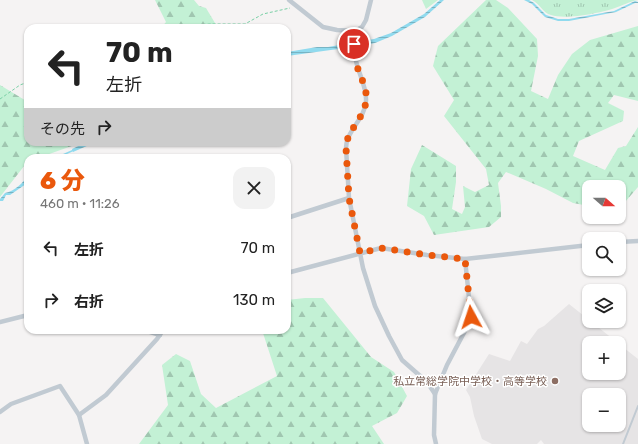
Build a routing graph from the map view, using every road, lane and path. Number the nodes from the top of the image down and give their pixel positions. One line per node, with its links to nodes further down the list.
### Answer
1 (290, 0): 3 (street)
2 (371, 0): 7 (street)
3 (296, 7): 5 (path); 7 (street)
4 (211, 24): 6 (path)
5 (244, 24)
6 (244, 24)
7 (355, 31): 10 (street)
8 (24, 84): 9 (path)
9 (0, 99)
10 (349, 198): 11 (street); 15 (street)
11 (291, 217)
12 (638, 241): 13 (street)
13 (626, 242)
14 (582, 246): 16 (street)
15 (360, 253): 16 (street); 17 (street); 22 (street)
16 (465, 259): 22 (street)
17 (291, 272)
18 (24, 316): 19 (street)
19 (0, 322)
20 (157, 334): 21 (street)
21 (160, 335): 25 (street)
22 (436, 394): 27 (street)
23 (638, 406): 28 (lane)
24 (0, 412): 25 (street)
25 (79, 415): 26 (street)
26 (88, 444)
27 (436, 444)
28 (623, 444)

